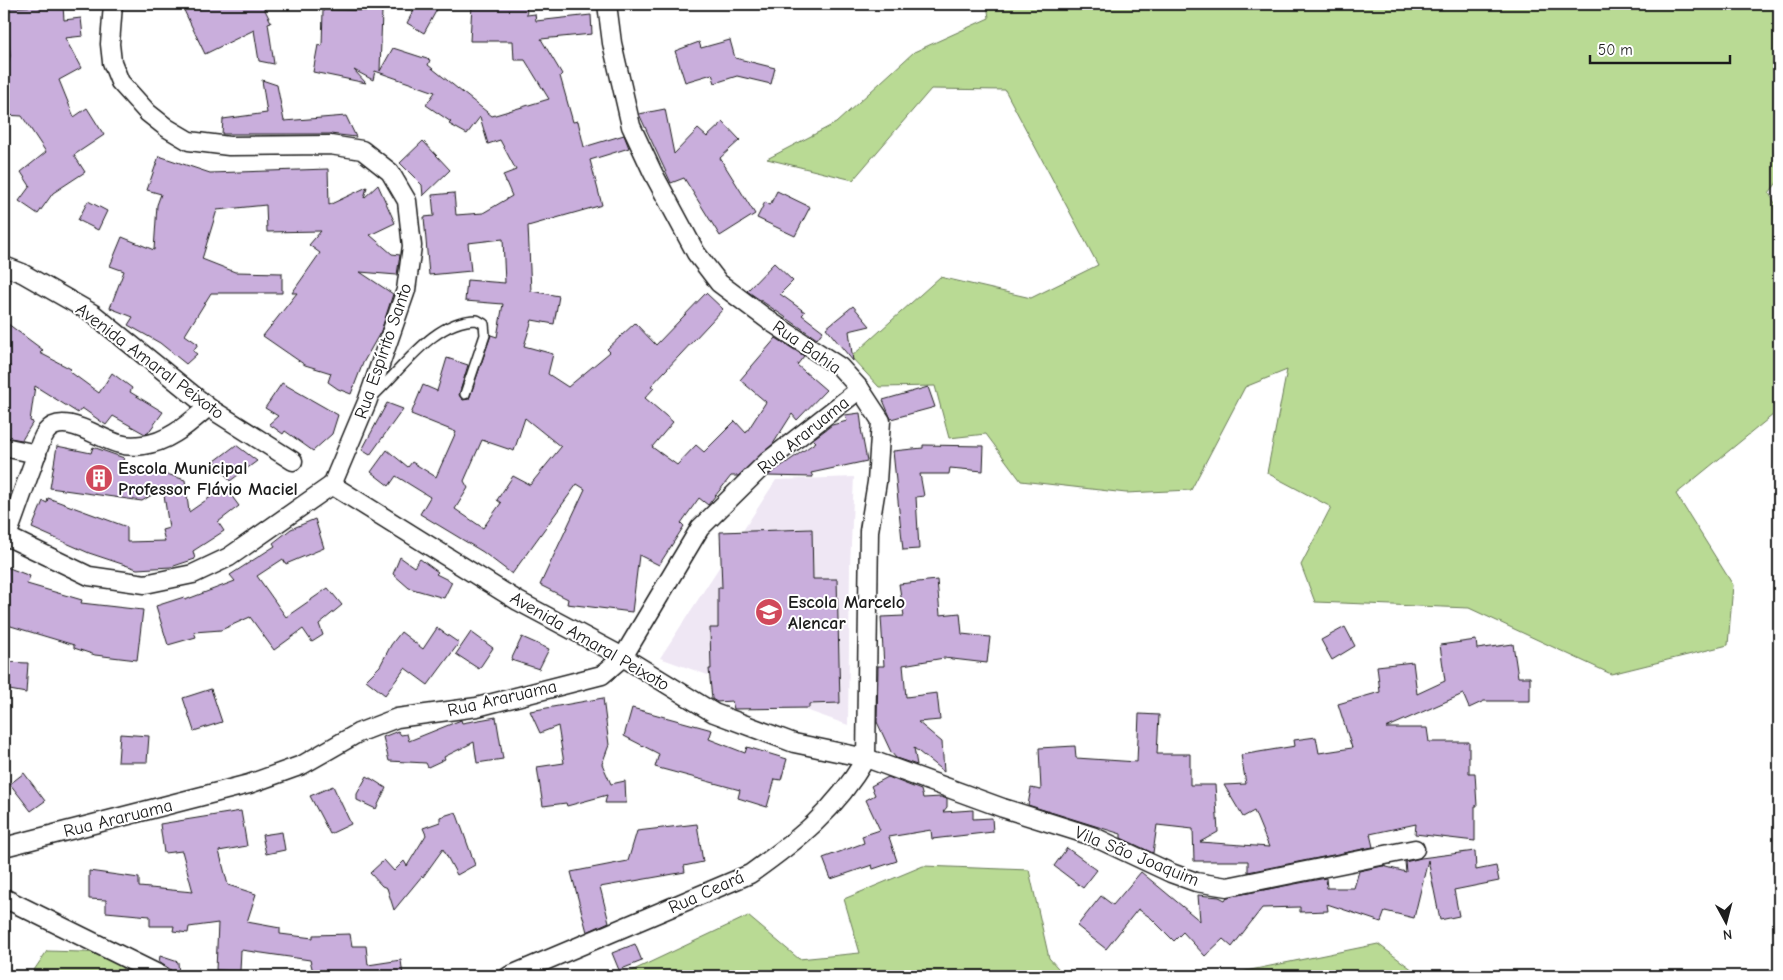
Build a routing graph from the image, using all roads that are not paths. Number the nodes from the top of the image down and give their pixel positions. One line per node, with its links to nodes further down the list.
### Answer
1 (113, 4): 6 (street, Rua Espírito Santo)
2 (608, 4): 4 (street, Rua Bahia)
3 (4, 266): 7 (street, Avenida Amaral Peixoto)
4 (860, 389): 13 (street, Rua Araruama); 14 (street, Rua Bahia)
5 (465, 394): 6 (lane)
6 (367, 402): 11 (street, Rua Espírito Santo)
7 (208, 407): 9 (street); 10 (street, Avenida Amaral Peixoto)
8 (4, 447): 9 (street)
9 (37, 454): 12 (street)
10 (294, 461)
11 (332, 485): 12 (street); 13 (street, Avenida Amaral Peixoto)
12 (5, 536)
13 (623, 657): 14 (street, Avenida Amaral Peixoto); 15 (street, Rua Araruama)
14 (866, 758): 16 (street, Vila São Joaquim); 19 (street, Rua Ceará)
15 (4, 847)
16 (1415, 849)
17 (4, 898): 18 (street)
18 (162, 976)
19 (509, 976)

